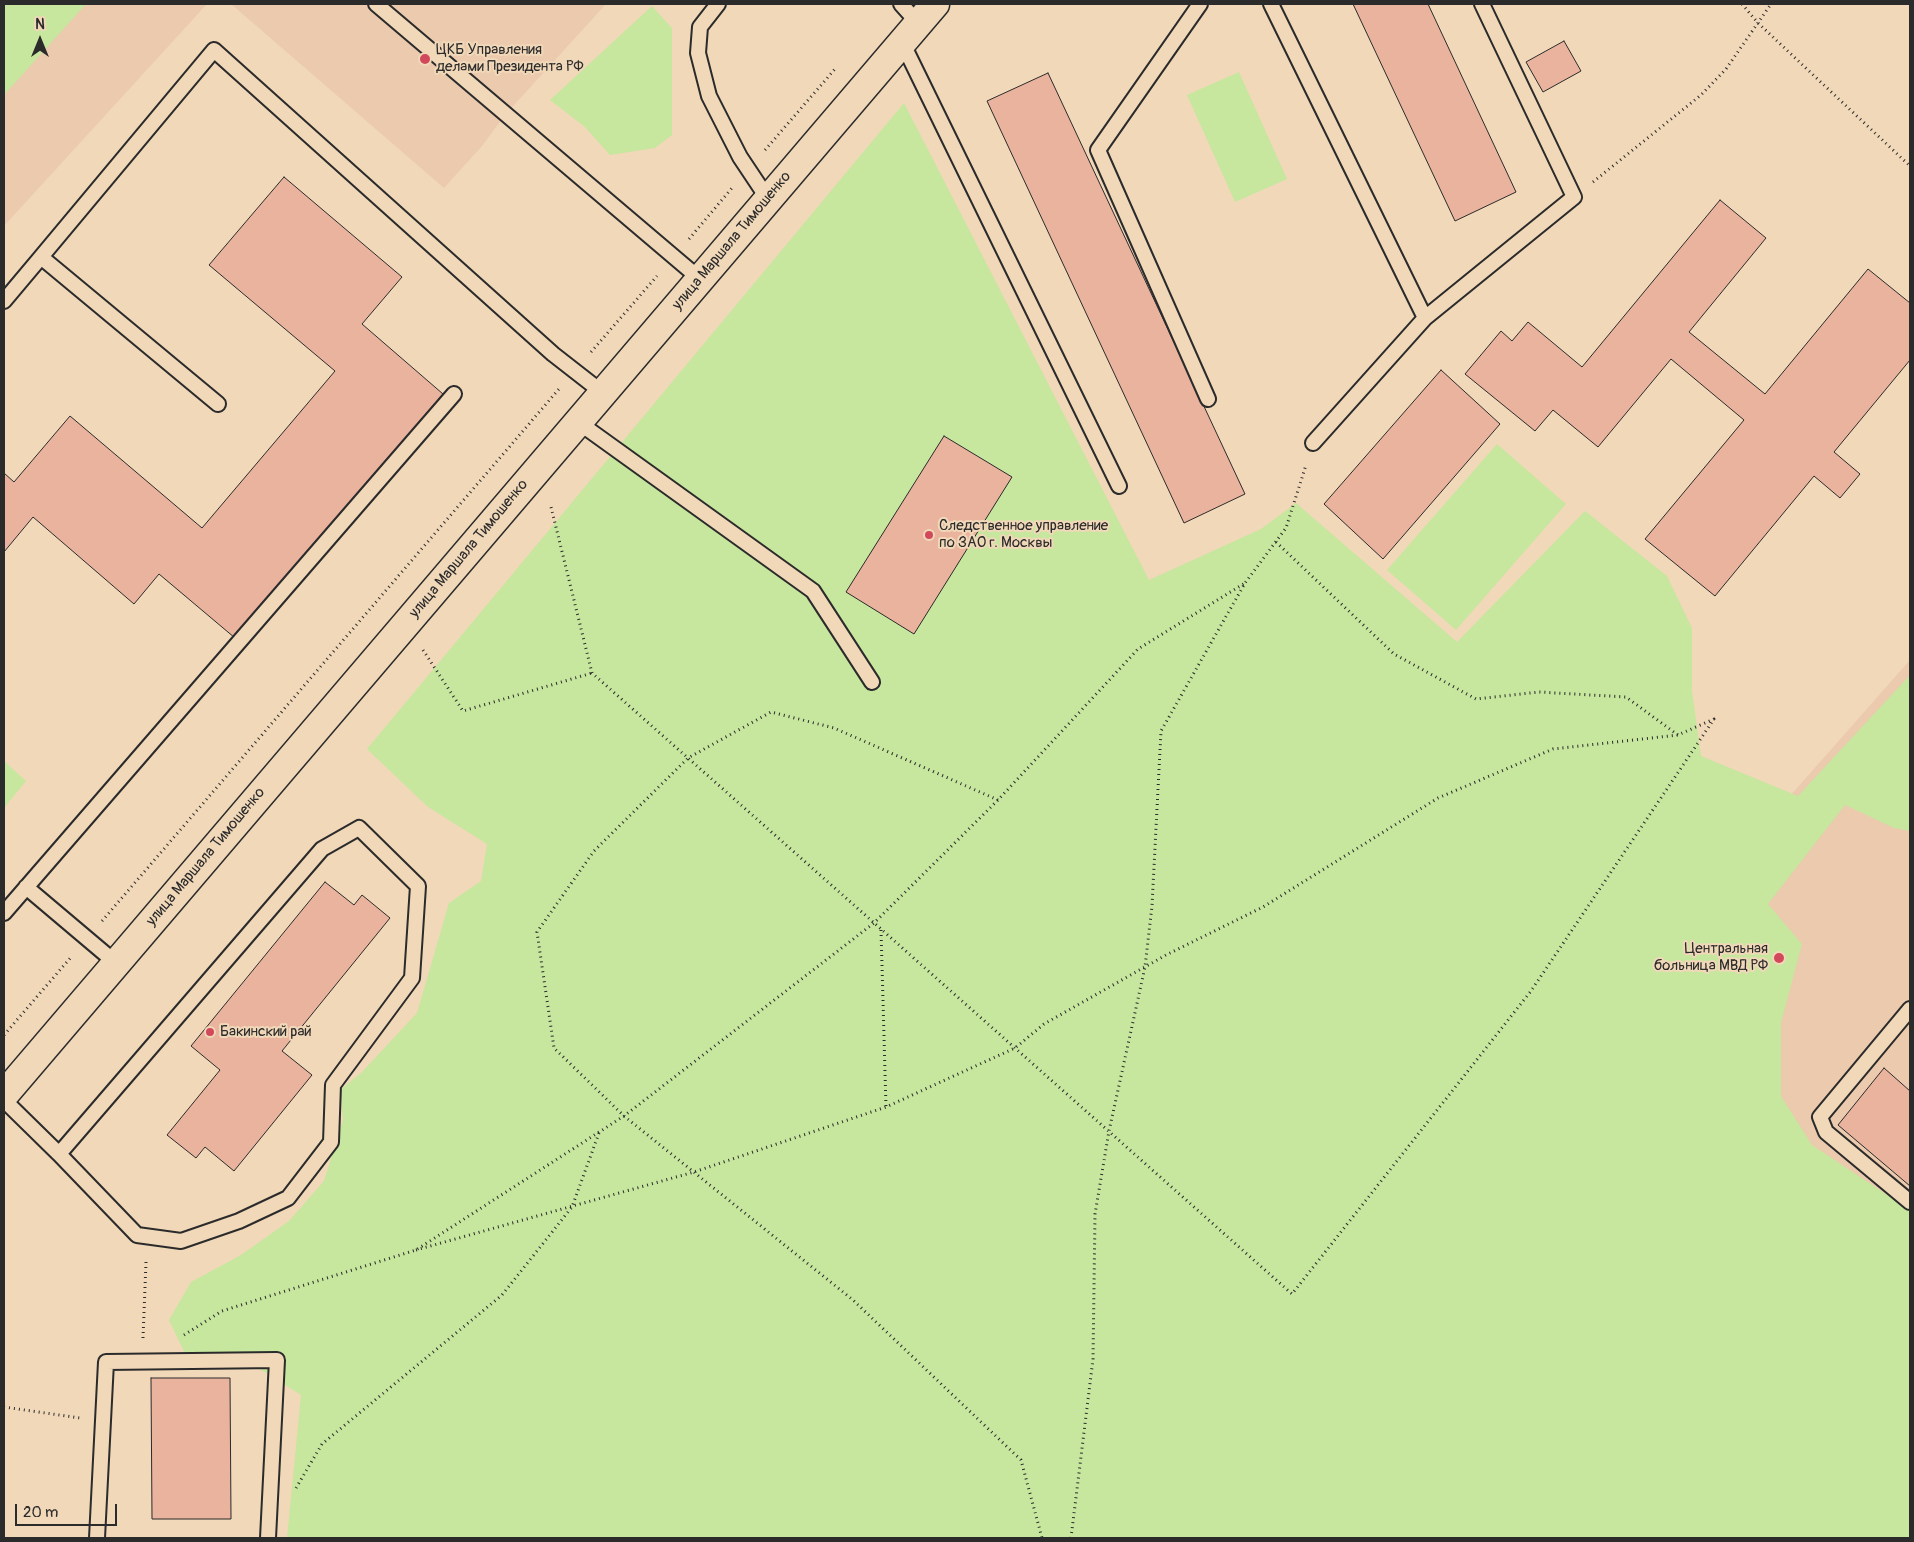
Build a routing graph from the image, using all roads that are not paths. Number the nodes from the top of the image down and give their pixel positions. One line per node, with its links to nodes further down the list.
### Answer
1 (376, 4): 9 (lane)
2 (1200, 4): 14 (lane)
3 (1271, 4): 11 (lane)
4 (1482, 4): 11 (lane)
5 (715, 5): 7 (lane)
6 (914, 18): 7 (street, улица Маршала Тимошенко); 18 (lane)
7 (768, 199): 9 (street, улица Маршала Тимошенко)
8 (41, 257): 10 (lane); 12 (lane); 15 (lane)
9 (700, 279): 12 (street, улица Маршала Тимошенко)
10 (4, 301)
11 (1425, 318): 17 (lane)
12 (603, 393): 16 (street, улица Маршала Тимошенко)
13 (454, 394): 20 (lane)
14 (1208, 399)
15 (218, 404)
16 (578, 422): 19 (lane); 22 (street, улица Маршала Тимошенко)
17 (1313, 443)
18 (1119, 486)
19 (872, 682)
20 (26, 887): 21 (lane); 22 (lane)
21 (4, 913)
22 (116, 963): 24 (street, улица Маршала Тимошенко)
23 (1910, 1008): 27 (lane)
24 (4, 1095)
25 (4, 1100): 26 (lane)
26 (60, 1154): 26 (lane)
27 (1910, 1202)
28 (97, 1538): 29 (lane)
29 (268, 1538)

